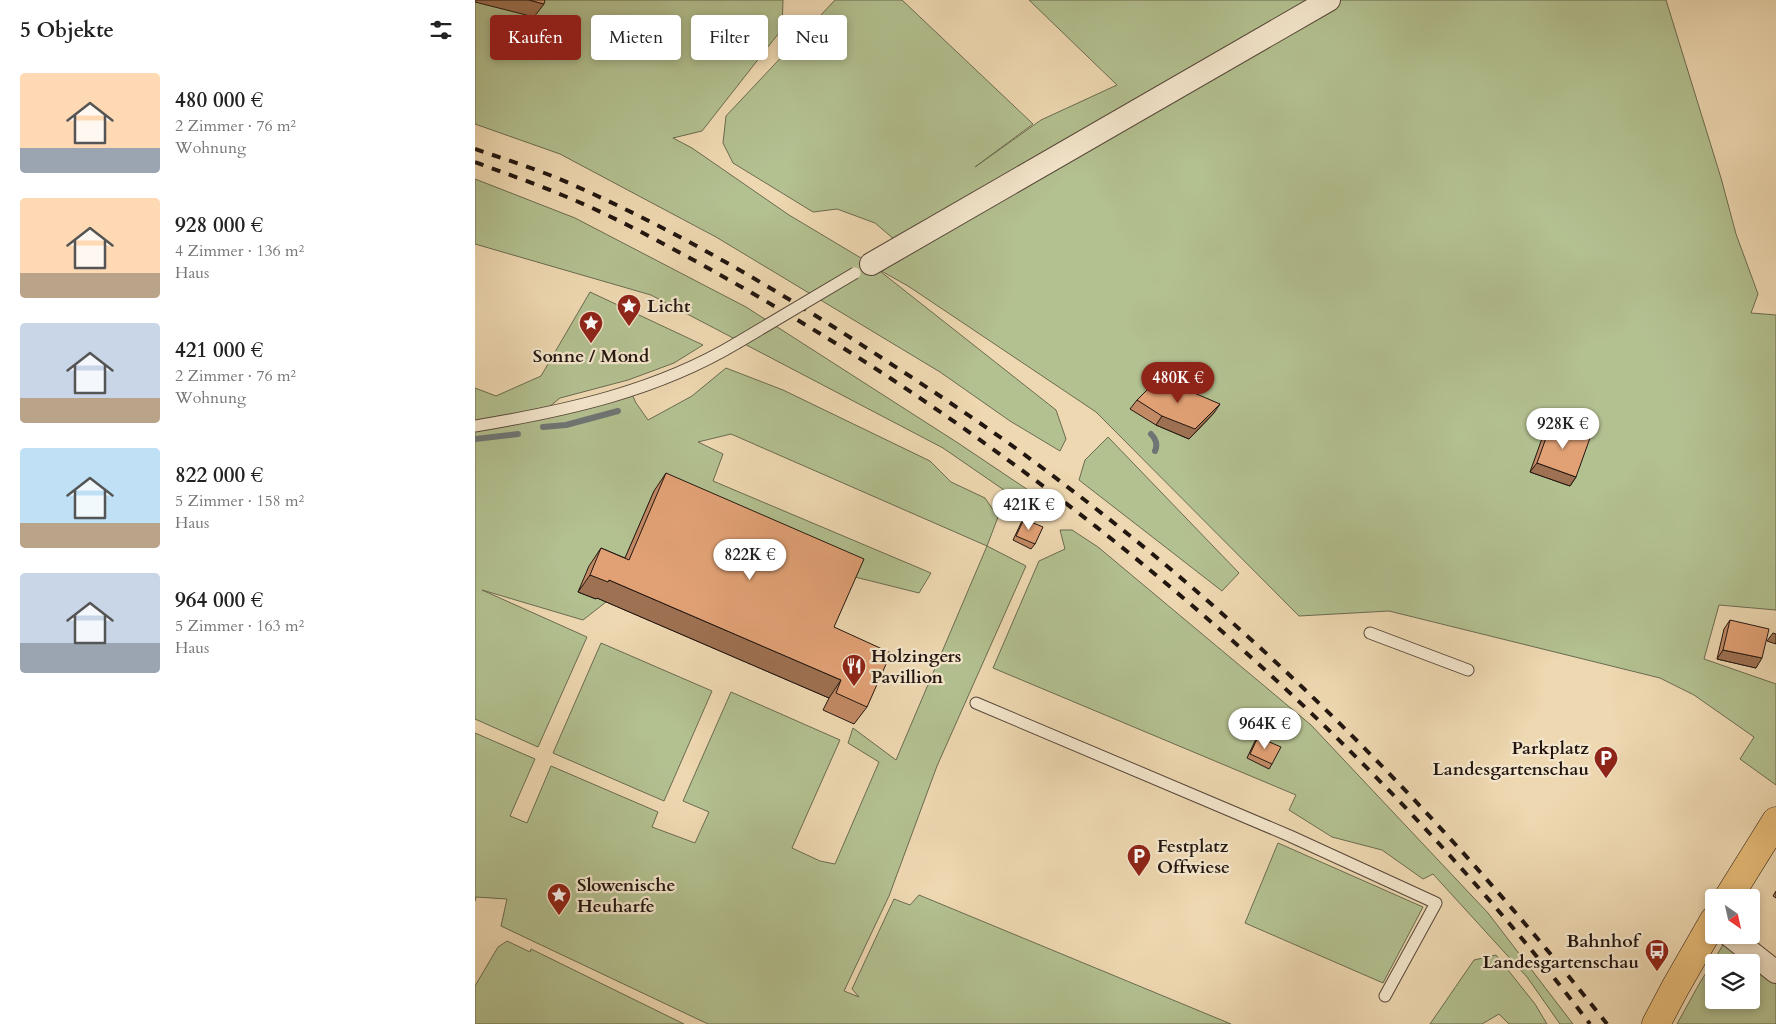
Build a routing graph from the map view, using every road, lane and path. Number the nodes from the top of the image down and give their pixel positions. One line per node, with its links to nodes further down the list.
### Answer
1 (1329, 0): 2 (street)
2 (863, 269): 3 (lane, bridge)
3 (475, 426)
4 (1370, 633): 5 (lane)
5 (1468, 670)
6 (976, 703): 12 (lane)
7 (1776, 820): 8 (main road)
8 (1734, 889)
9 (1705, 943): 13 (main road)
10 (1741, 944): 11 (street)
11 (1776, 972)
12 (1385, 996)
13 (1656, 1024)

